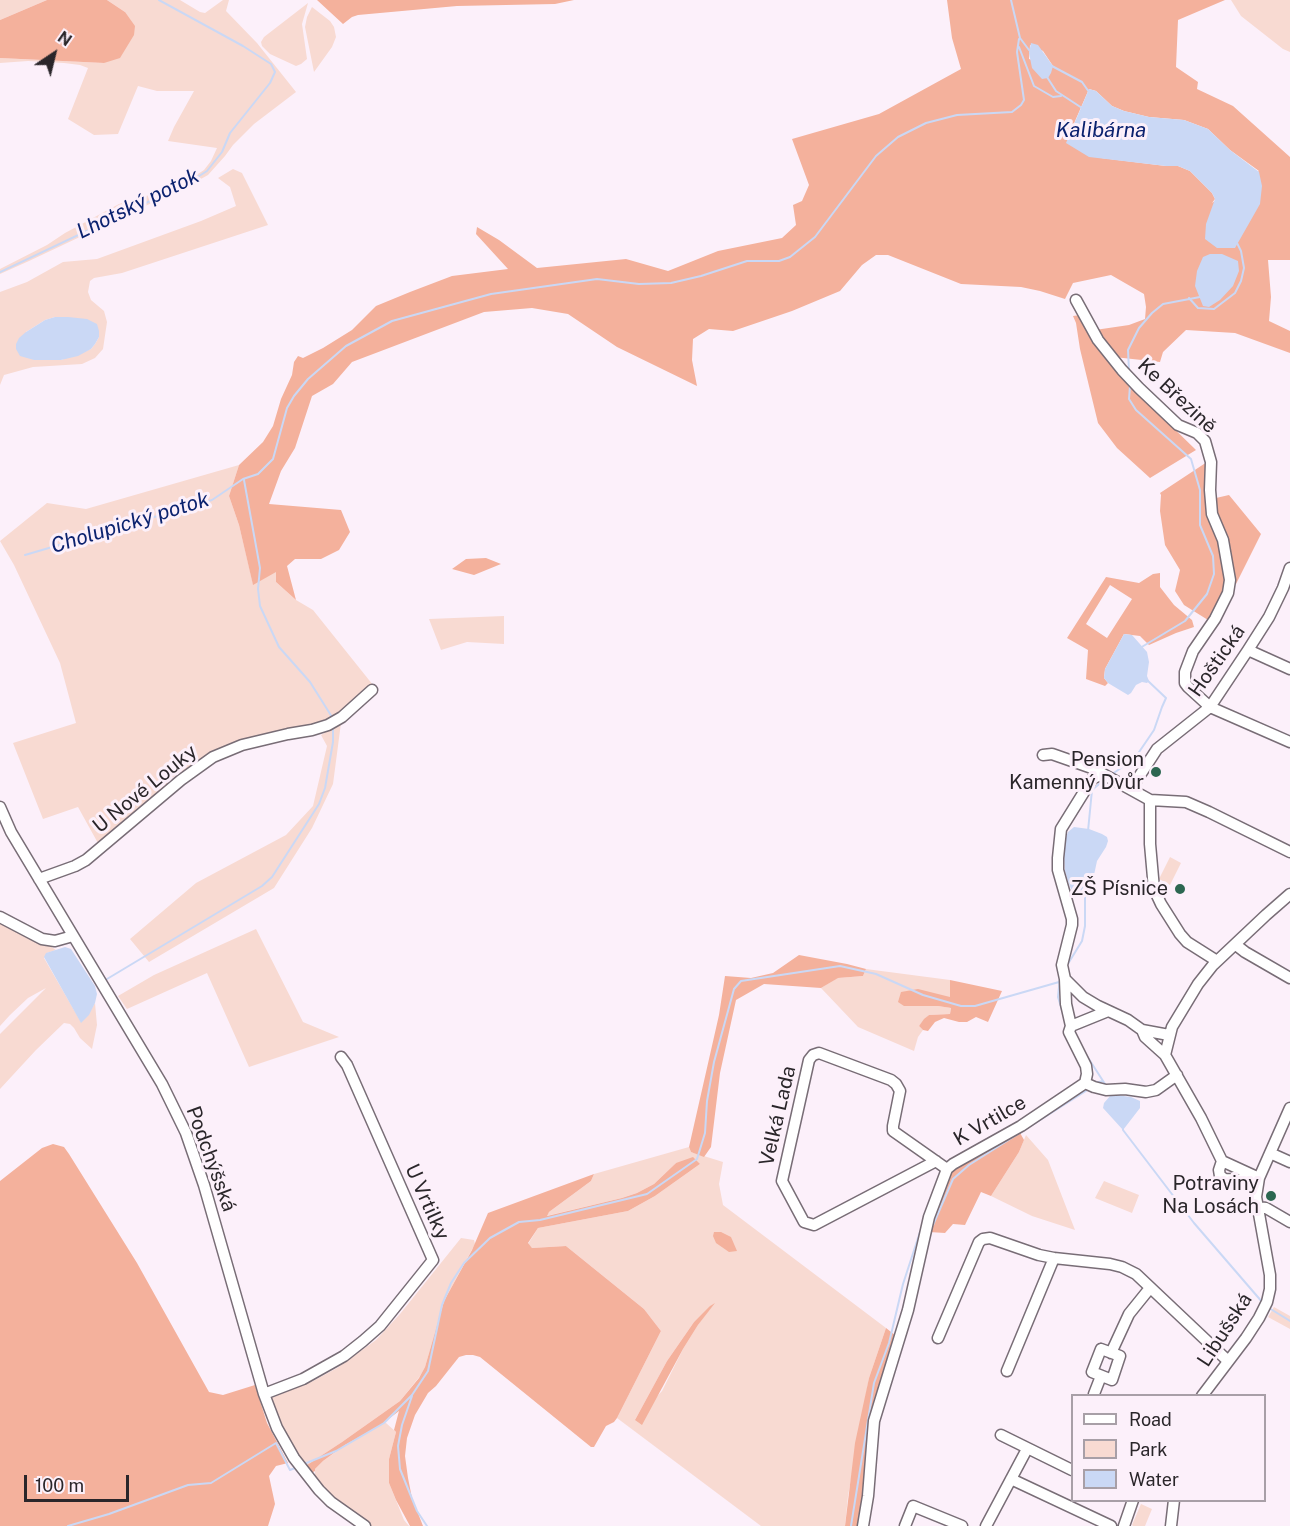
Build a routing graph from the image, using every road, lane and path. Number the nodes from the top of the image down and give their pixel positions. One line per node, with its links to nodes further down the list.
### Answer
1 (1076, 300): 7 (street, Ke Březině)
2 (1290, 568): 3 (street, Hoštická)
3 (1286, 589): 4 (street, Hoštická)
4 (1248, 650): 5 (street); 7 (street, Hoštická)
5 (1290, 669)
6 (372, 690): 15 (street, U Nové Louky)
7 (1210, 707): 8 (street, Ke Březině); 11 (street, Hoštická)
8 (1290, 742)
9 (1043, 755): 10 (street)
10 (1106, 776): 11 (street); 21 (street)
11 (1131, 789): 12 (street)
12 (1150, 800): 14 (street); 20 (street)
13 (0, 807): 15 (street, Podchýšská)
14 (1290, 852)
15 (39, 879): 18 (street, Podchýšská)
16 (1290, 894): 19 (street)
17 (0, 917): 18 (street)
18 (73, 936): 44 (street, Podchýšská)
19 (1236, 945): 20 (street); 22 (street)
20 (1217, 962): 26 (street)
21 (1063, 973): 23 (street); 24 (street)
22 (1290, 978)
23 (1108, 1011): 24 (street); 25 (street)
24 (1071, 1026): 30 (street)
25 (1142, 1030): 26 (street); 27 (street)
26 (1169, 1035): 27 (street)
27 (1165, 1055): 29 (street)
28 (341, 1057): 44 (street, U Vrtilky)
29 (1176, 1076): 30 (street); 36 (street)
30 (1090, 1086): 35 (street, K Vrtilce)
31 (1290, 1108): 32 (street, Libušská)
32 (1270, 1153): 34 (street); 36 (street, Libušská)
33 (936, 1161): 33 (street, Velká Lada); 35 (street, Velká Lada)
34 (1290, 1162)
35 (947, 1169): 54 (street, K Vrtilce)
36 (1255, 1177): 37 (street, Libušská)
37 (1257, 1207): 38 (street); 42 (street, Libušská)
38 (1290, 1222)
39 (1054, 1258): 40 (street); 41 (street); 43 (street)
40 (1150, 1288): 42 (street); 45 (street)
41 (938, 1338)
42 (1228, 1360): 46 (street, Libušská)
43 (1006, 1371)
44 (264, 1394): 53 (street, Podchýšská)
45 (1094, 1394)
46 (1203, 1394)
47 (1001, 1435): 48 (street)
48 (1027, 1449): 49 (street); 50 (street)
49 (1071, 1470)
50 (1011, 1479): 57 (street); 58 (street)
51 (1132, 1502): 59 (street)
52 (1174, 1502): 60 (street)
53 (365, 1526)
54 (863, 1526)
55 (905, 1526): 56 (street)
56 (962, 1526)
57 (986, 1526)
58 (1112, 1526)
59 (1124, 1526)
60 (1171, 1526)

